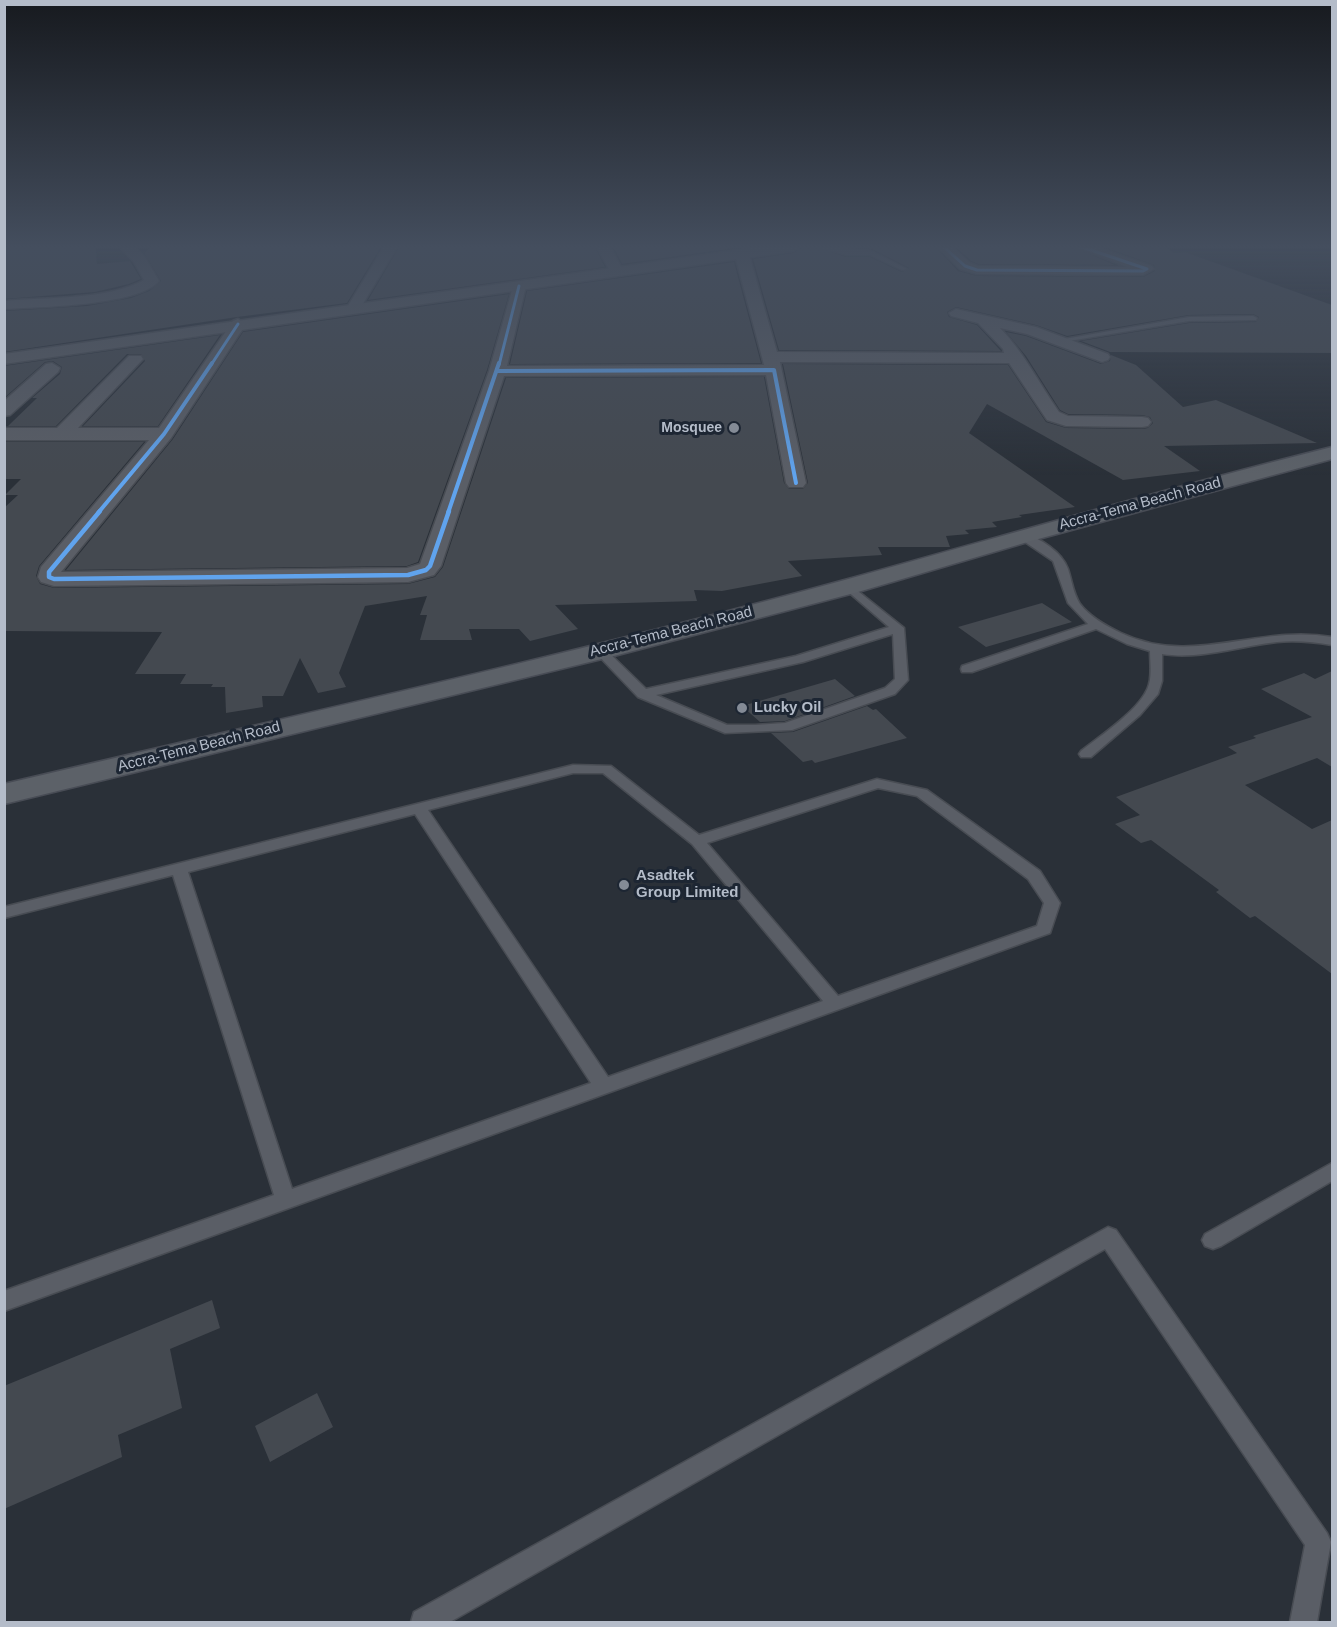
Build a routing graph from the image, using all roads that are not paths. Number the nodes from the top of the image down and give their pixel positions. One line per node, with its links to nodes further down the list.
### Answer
1 (246, 323): 7 (main road)
2 (509, 323): 15 (street)
3 (761, 323): 13 (street)
4 (986, 323): 9 (street)
5 (997, 323): 8 (street)
6 (1165, 323): 8 (lane)
7 (238, 324): 11 (main road); 20 (street)
8 (1057, 341): 9 (street); 10 (street)
9 (1012, 352): 13 (street); 17 (street)
10 (1102, 357)
11 (4, 359)
12 (135, 359): 19 (street)
13 (772, 364): 15 (street); 22 (street)
14 (52, 368): 16 (street)
15 (497, 371): 20 (street)
16 (4, 411)
17 (1142, 422)
18 (4, 434): 19 (street)
19 (62, 434): 20 (street)
20 (164, 434)
21 (1328, 457): 23 (main road, Accra-Tema Beach Road)
22 (796, 483)
23 (1023, 536): 24 (main road, Accra-Tema Beach Road); 25 (lane)
24 (849, 587): 26 (lane); 29 (main road, Accra-Tema Beach Road)
25 (1096, 625): 28 (lane); 30 (lane)
26 (898, 628): 31 (lane); 31 (lane)
27 (1332, 641): 28 (lane)
28 (1156, 648): 32 (lane)
29 (600, 651): 31 (lane); 33 (main road, Accra-Tema Beach Road)
30 (967, 669)
31 (643, 694)
32 (1086, 754)
33 (4, 794)
34 (419, 808): 35 (lane); 36 (lane); 39 (lane)
35 (697, 841): 38 (lane); 38 (lane)
36 (179, 869): 37 (lane); 41 (lane)
37 (4, 913)
38 (836, 1004): 39 (lane)
39 (604, 1087): 41 (lane)
40 (1332, 1171): 42 (lane)
41 (286, 1201): 43 (lane)
42 (1213, 1240)
43 (4, 1301)
44 (424, 1623): 45 (lane)
45 (1304, 1623)

